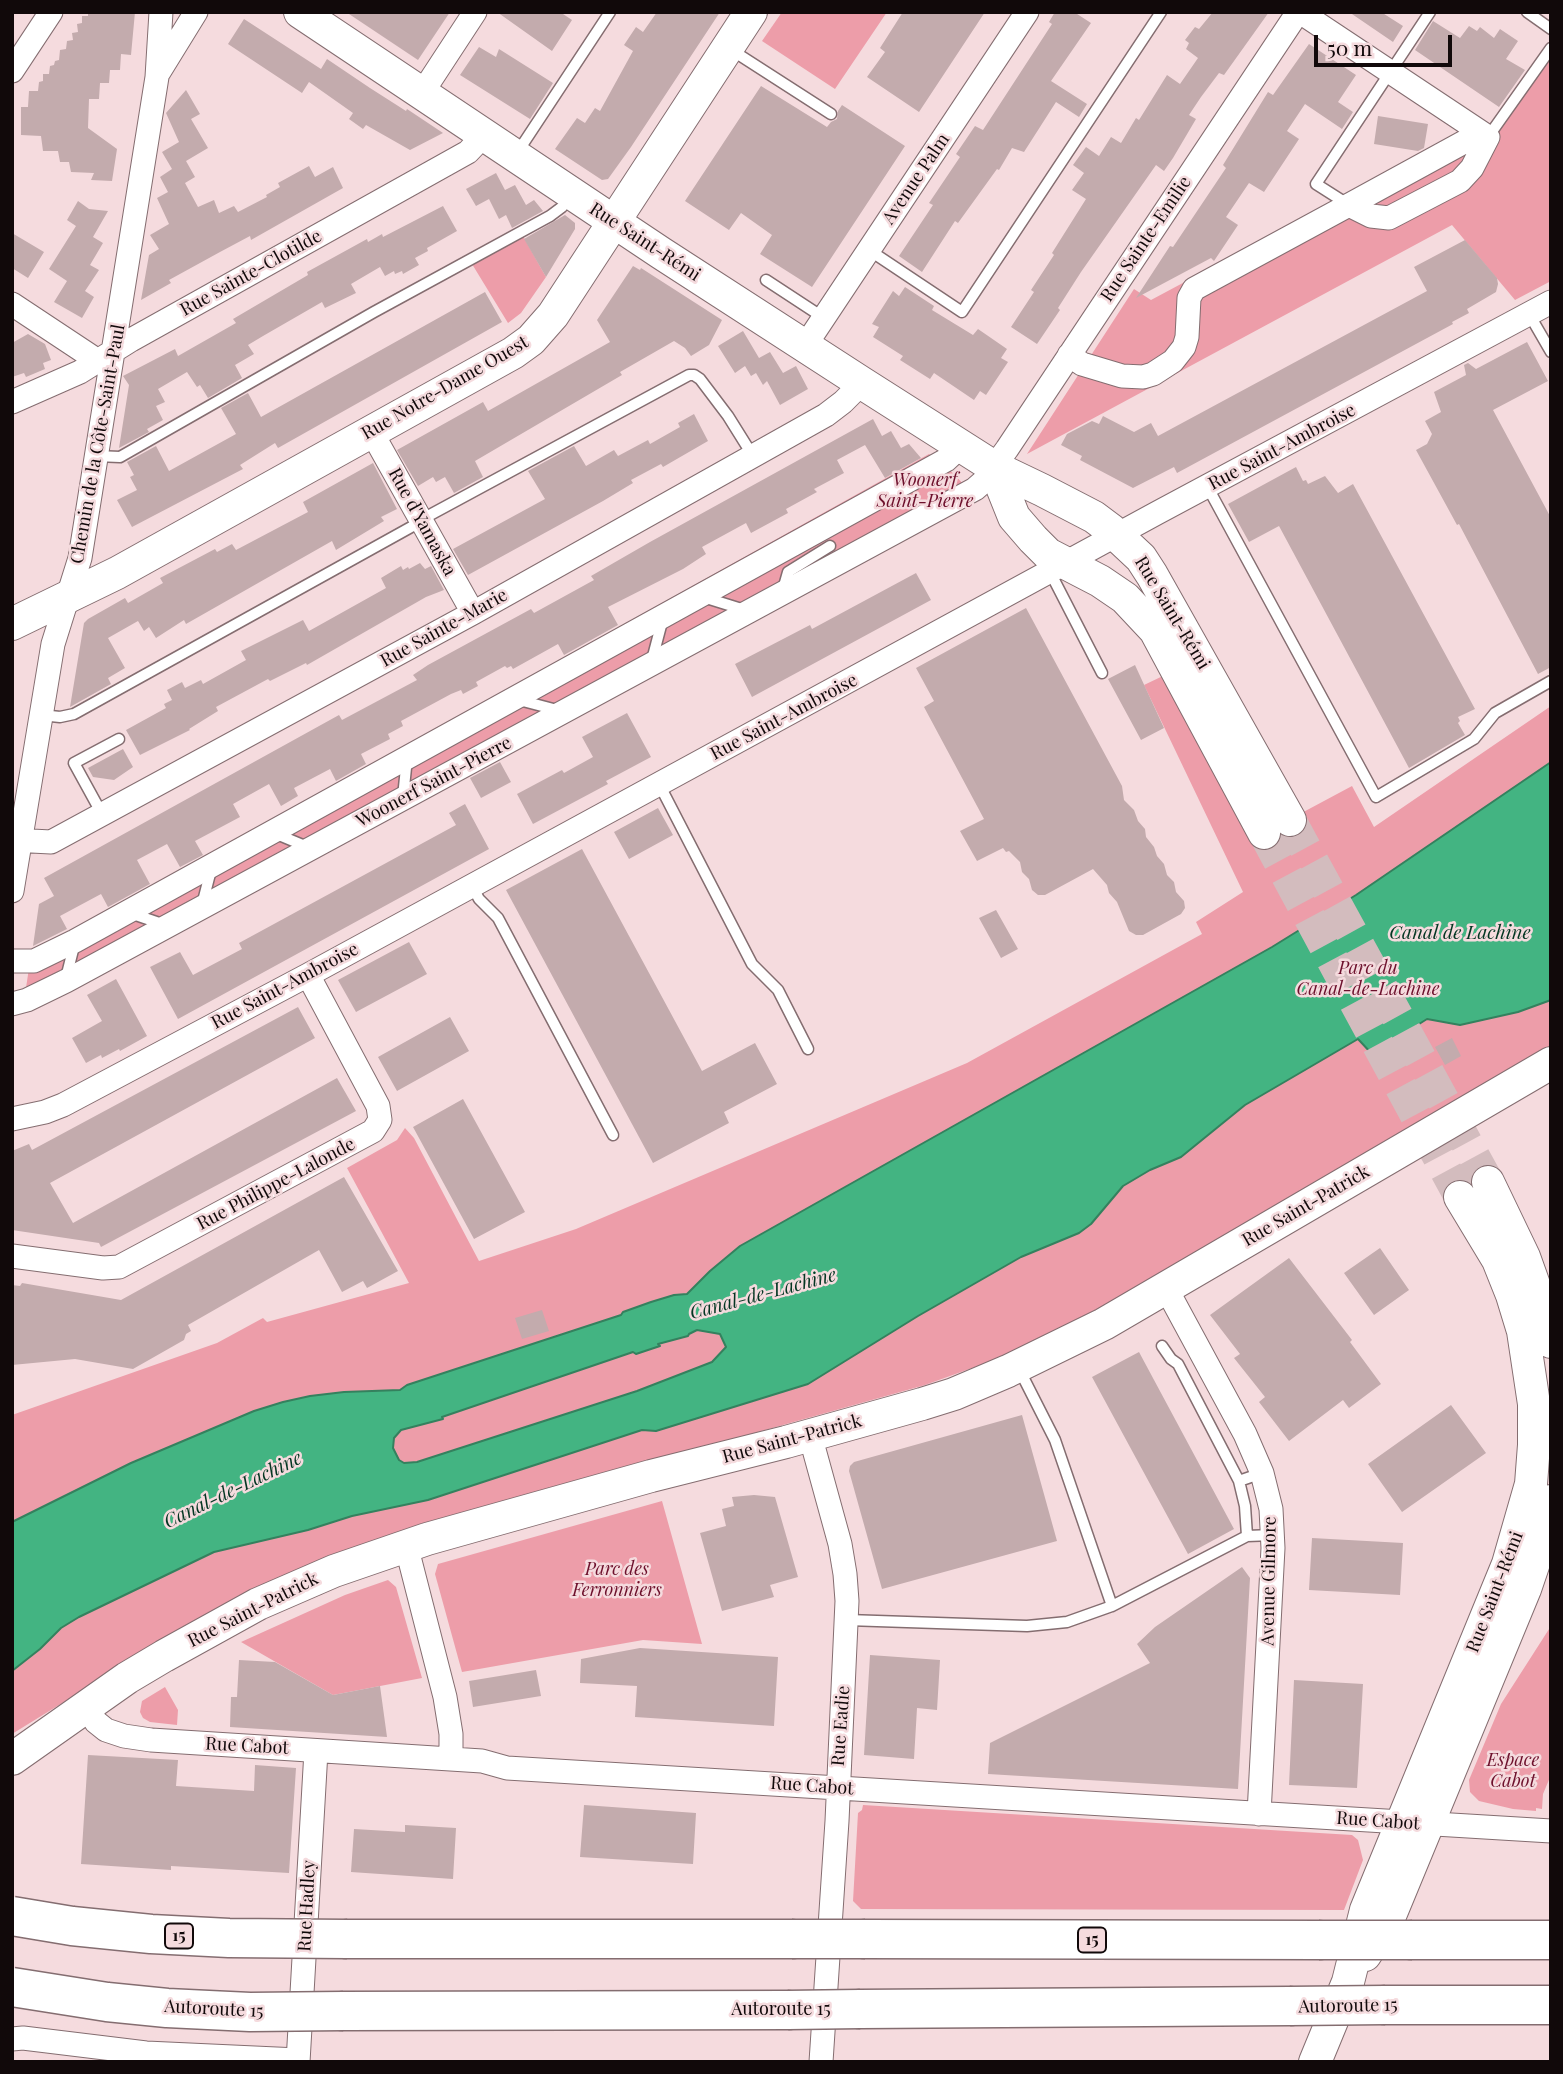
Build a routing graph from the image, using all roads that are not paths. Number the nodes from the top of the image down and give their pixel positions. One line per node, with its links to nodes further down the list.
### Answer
1 (51, 12): 16 (street)
2 (161, 12): 18 (street, Chemin de la Côte-Saint-Paul)
3 (197, 12): 18 (street, Chemin de la Côte-Saint-Paul)
4 (300, 12): 19 (main road, Rue Saint-Rémi)
5 (475, 12): 19 (street)
6 (610, 12): 23 (lane)
7 (751, 12): 14 (main road, Rue Notre-Dame Ouest)
8 (1027, 12): 27 (street, Avenue Palm)
9 (1161, 12): 27 (lane)
10 (1299, 12): 17 (street); 35 (street, Rue Sainte-Emilie)
11 (1430, 12): 17 (lane)
12 (1527, 12): 13 (lane)
13 (1551, 29)
14 (728, 48): 20 (lane); 26 (main road, Rue Notre-Dame Ouest)
15 (1551, 48): 21 (lane)
16 (12, 71)
17 (1390, 72): 21 (street); 25 (lane)
18 (157, 77): 34 (street, Chemin de la Côte-Saint-Paul)
19 (422, 93): 22 (main road, Rue Saint-Rémi)
20 (831, 114)
21 (1482, 134): 25 (street); 25 (street)
22 (484, 135): 23 (main road, Rue Saint-Rémi); 34 (street, Rue Sainte-Clotilde)
23 (516, 156): 24 (main road, Rue Saint-Rémi)
24 (573, 194): 26 (main road, Rue Saint-Rémi); 40 (lane)
25 (1349, 205): 35 (street)
26 (614, 221): 32 (main road, Rue Saint-Rémi); 38 (main road, Rue Notre-Dame Ouest)
27 (869, 250): 31 (street, Avenue Palm)
28 (766, 280): 31 (lane)
29 (12, 304): 34 (street)
30 (1543, 310): 33 (lane); 43 (street, Rue Saint-Ambroise)
31 (824, 318): 32 (street, Avenue Palm)
32 (805, 346): 36 (main road, Rue Saint-Rémi)
33 (1551, 352)
34 (106, 355): 37 (street, Rue Sainte-Clotilde); 40 (street, Chemin de la Côte-Saint-Paul)
35 (1069, 355): 42 (street, Rue Sainte-Emilie)
36 (862, 383): 39 (main road, Rue Saint-Rémi); 41 (street, Rue Sainte-Marie)
37 (12, 402)
38 (371, 431): 53 (main road, Rue Notre-Dame Ouest); 55 (street, Rue d'Yamaska)
39 (961, 446): 42 (main road, Rue Saint-Rémi); 45 (street, Woonerf Saint-Pierre)
40 (96, 456): 53 (street, Chemin de la Côte-Saint-Paul)
41 (753, 456): 44 (lane); 55 (street, Rue Sainte-Marie)
42 (994, 467): 47 (main road, Rue Saint-Rémi); 49 (main road, Rue Saint-Rémi); 50 (street, Woonerf Saint-Pierre)
43 (1208, 486): 47 (street, Rue Saint-Ambroise); 60 (lane)
44 (428, 516)
45 (838, 520): 48 (lane); 52 (street, Woonerf Saint-Pierre)
46 (414, 526): 63 (lane)
47 (1117, 535): 49 (street, Rue Saint-Ambroise); 49 (main road, Rue Saint-Rémi)
48 (830, 546): 50 (lane); 51 (lane)
49 (1058, 568): 59 (lane); 66 (street, Rue Saint-Ambroise)
50 (823, 571): 51 (street, Woonerf Saint-Pierre)
51 (782, 593): 54 (street, Woonerf Saint-Pierre)
52 (701, 596): 54 (lane); 56 (street, Woonerf Saint-Pierre)
53 (68, 597): 57 (main road, Rue Notre-Dame Ouest); 63 (street, Chemin de la Côte-Saint-Paul)
54 (749, 611): 58 (street, Woonerf Saint-Pierre)
55 (472, 613): 68 (street, Rue Sainte-Marie)
56 (664, 616): 58 (lane); 61 (street, Woonerf Saint-Pierre)
57 (12, 624)
58 (651, 664): 62 (street, Woonerf Saint-Pierre)
59 (1102, 673)
60 (1551, 681)
61 (514, 699): 62 (lane); 65 (street, Woonerf Saint-Pierre)
62 (564, 711): 67 (street, Woonerf Saint-Pierre)
63 (41, 715): 70 (street, Chemin de la Côte-Saint-Paul)
64 (119, 738): 68 (lane)
65 (407, 758): 67 (lane); 69 (street, Woonerf Saint-Pierre)
66 (659, 784): 73 (street, Rue Saint-Ambroise); 83 (lane)
67 (403, 799): 71 (street, Woonerf Saint-Pierre)
68 (102, 814): 70 (street, Rue Sainte-Marie)
69 (272, 832): 71 (lane); 72 (street, Woonerf Saint-Pierre)
70 (16, 840): 74 (street, Chemin de la Côte-Saint-Paul)
71 (310, 848): 75 (street, Woonerf Saint-Pierre)
72 (212, 865): 75 (lane); 76 (street, Woonerf Saint-Pierre)
73 (472, 886): 80 (street, Rue Saint-Ambroise); 86 (lane)
74 (12, 891)
75 (201, 908): 77 (street, Woonerf Saint-Pierre)
76 (127, 912): 77 (lane); 78 (street, Woonerf Saint-Pierre)
77 (168, 926): 81 (street, Woonerf Saint-Pierre)
78 (75, 941): 79 (street, Woonerf Saint-Pierre); 81 (lane)
79 (12, 961)
80 (308, 975): 85 (street, Rue Saint-Ambroise); 89 (street, Rue Philippe-Lalonde)
81 (66, 981): 82 (street, Woonerf Saint-Pierre)
82 (12, 1004)
83 (808, 1049)
84 (1551, 1063): 90 (main road, Rue Saint-Patrick)
85 (12, 1119)
86 (613, 1135)
87 (1488, 1182): 91 (main road)
88 (1460, 1197): 110 (main road, Rue Saint-Rémi)
89 (12, 1256)
90 (1166, 1288): 93 (street, Avenue Gilmore); 94 (main road, Rue Saint-Patrick)
91 (1551, 1342)
92 (1162, 1346): 93 (lane)
93 (1189, 1357): 96 (street, Avenue Gilmore); 97 (lane)
94 (1018, 1366): 95 (main road, Rue Saint-Patrick); 102 (lane)
95 (810, 1436): 101 (main road, Rue Saint-Patrick); 103 (street, Rue Eadie)
96 (1262, 1473): 97 (lane); 99 (street, Avenue Gilmore)
97 (1239, 1481): 100 (lane)
98 (1551, 1501): 110 (main road, Rue Saint-Rémi)
99 (1273, 1535): 100 (lane); 109 (street, Avenue Gilmore)
100 (1247, 1536): 102 (lane)
101 (406, 1545): 104 (main road, Rue Saint-Patrick); 107 (street)
102 (1112, 1606): 103 (lane)
103 (847, 1620): 108 (street, Rue Eadie)
104 (87, 1707): 105 (street, Rue Cabot); 106 (main road, Rue Saint-Patrick)
105 (316, 1751): 107 (street, Rue Cabot); 117 (street, Rue Hadley)
106 (12, 1759)
107 (451, 1759): 108 (street, Rue Cabot)
108 (837, 1788): 109 (street, Rue Cabot); 118 (street, Rue Eadie)
109 (1259, 1814): 110 (street, Rue Cabot)
110 (1415, 1823): 111 (street, Rue Cabot); 119 (main road, Rue Saint-Rémi)
111 (1551, 1832)
112 (12, 1916): 113 (highway, 15, bridge)
113 (1551, 1940)
114 (12, 1987): 115 (highway, Autoroute 15, bridge)
115 (1551, 2005)
116 (12, 2039): 117 (street)
117 (298, 2061)
118 (821, 2062)
119 (1315, 2062)

